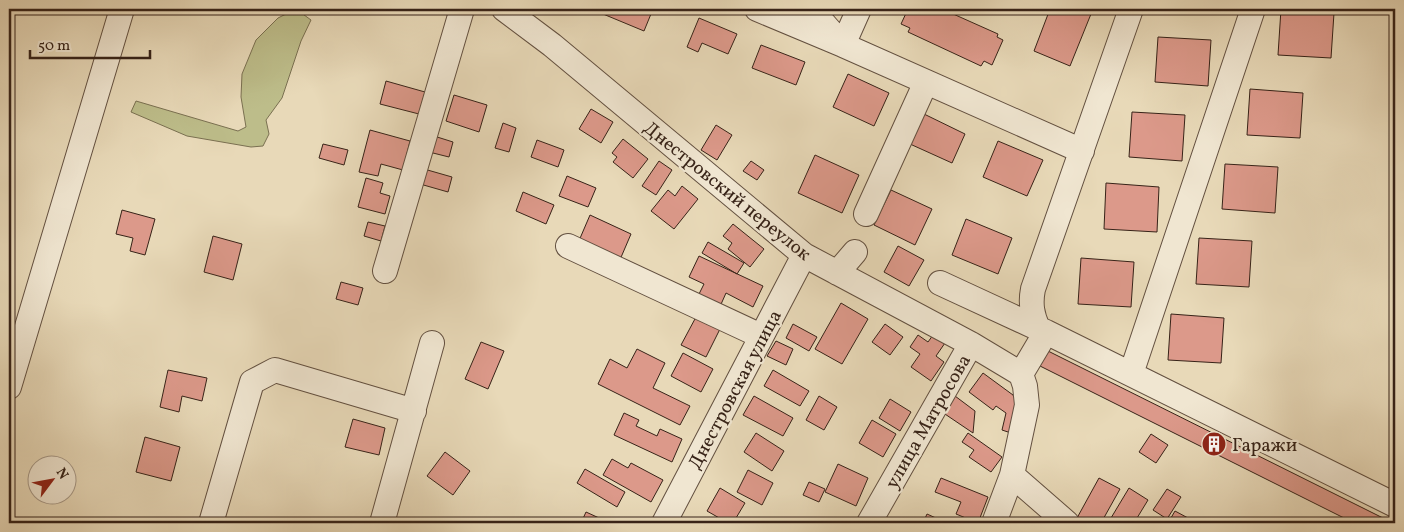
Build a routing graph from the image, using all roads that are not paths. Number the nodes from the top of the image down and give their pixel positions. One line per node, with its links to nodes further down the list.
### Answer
1 (122, 9): 25 (street)
2 (462, 9): 16 (street)
3 (504, 9): 15 (street, Днестровский переулок)
4 (757, 9): 9 (street)
5 (811, 9): 9 (street)
6 (859, 9): 9 (street)
7 (1131, 9): 11 (street)
8 (1253, 9): 24 (street)
9 (843, 45): 10 (street)
10 (926, 82): 11 (street); 12 (street)
11 (1082, 151): 19 (street)
12 (866, 214)
13 (568, 246): 20 (street)
14 (855, 252): 17 (street)
15 (804, 255): 17 (street, Днестровский переулок); 20 (street, Днестровская улица)
16 (385, 271)
17 (837, 273): 22 (street, Днестровский переулок)
18 (940, 282): 19 (street)
19 (1042, 330): 23 (street); 24 (street)
20 (761, 336): 31 (street, Днестровская улица)
21 (432, 343): 26 (street)
22 (971, 344): 23 (street, Днестровский переулок); 32 (street, улица Матросова)
23 (1021, 374): 27 (street)
24 (1131, 374): 28 (street)
25 (9, 387)
26 (414, 411): 29 (street); 30 (street)
27 (1012, 475): 33 (street); 34 (street)
28 (1395, 504)
29 (210, 523)
30 (382, 523)
31 (664, 523)
32 (869, 523)
33 (994, 523)
34 (1067, 523)

